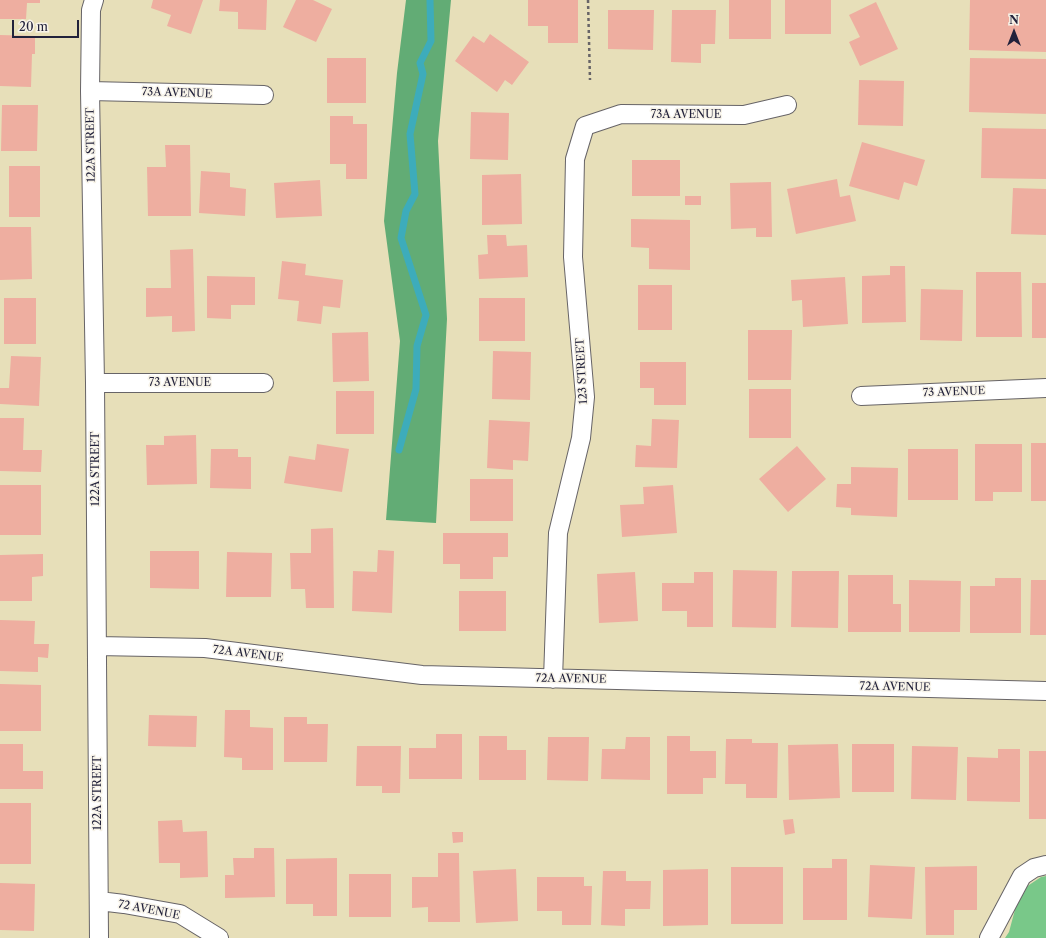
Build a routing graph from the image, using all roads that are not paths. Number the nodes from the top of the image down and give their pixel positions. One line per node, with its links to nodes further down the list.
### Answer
1 (94, 0): 2 (street, 122A STREET)
2 (90, 91): 3 (street, 73A AVENUE); 6 (street, 122A STREET)
3 (264, 95)
4 (787, 105): 5 (street, 73A AVENUE)
5 (580, 120): 11 (street, 123 STREET)
6 (95, 383): 7 (street, 73 AVENUE); 10 (street, 122A STREET)
7 (264, 383)
8 (1046, 388): 9 (street, 73 AVENUE)
9 (861, 396)
10 (97, 646): 11 (street, 72A AVENUE); 14 (street, 122A STREET)
11 (553, 679): 12 (street, 72A AVENUE)
12 (1046, 691)
13 (1046, 865): 17 (street)
14 (98, 902): 15 (street, 122A STREET); 16 (street, 72 AVENUE)
15 (99, 938)
16 (219, 938)
17 (989, 938)

